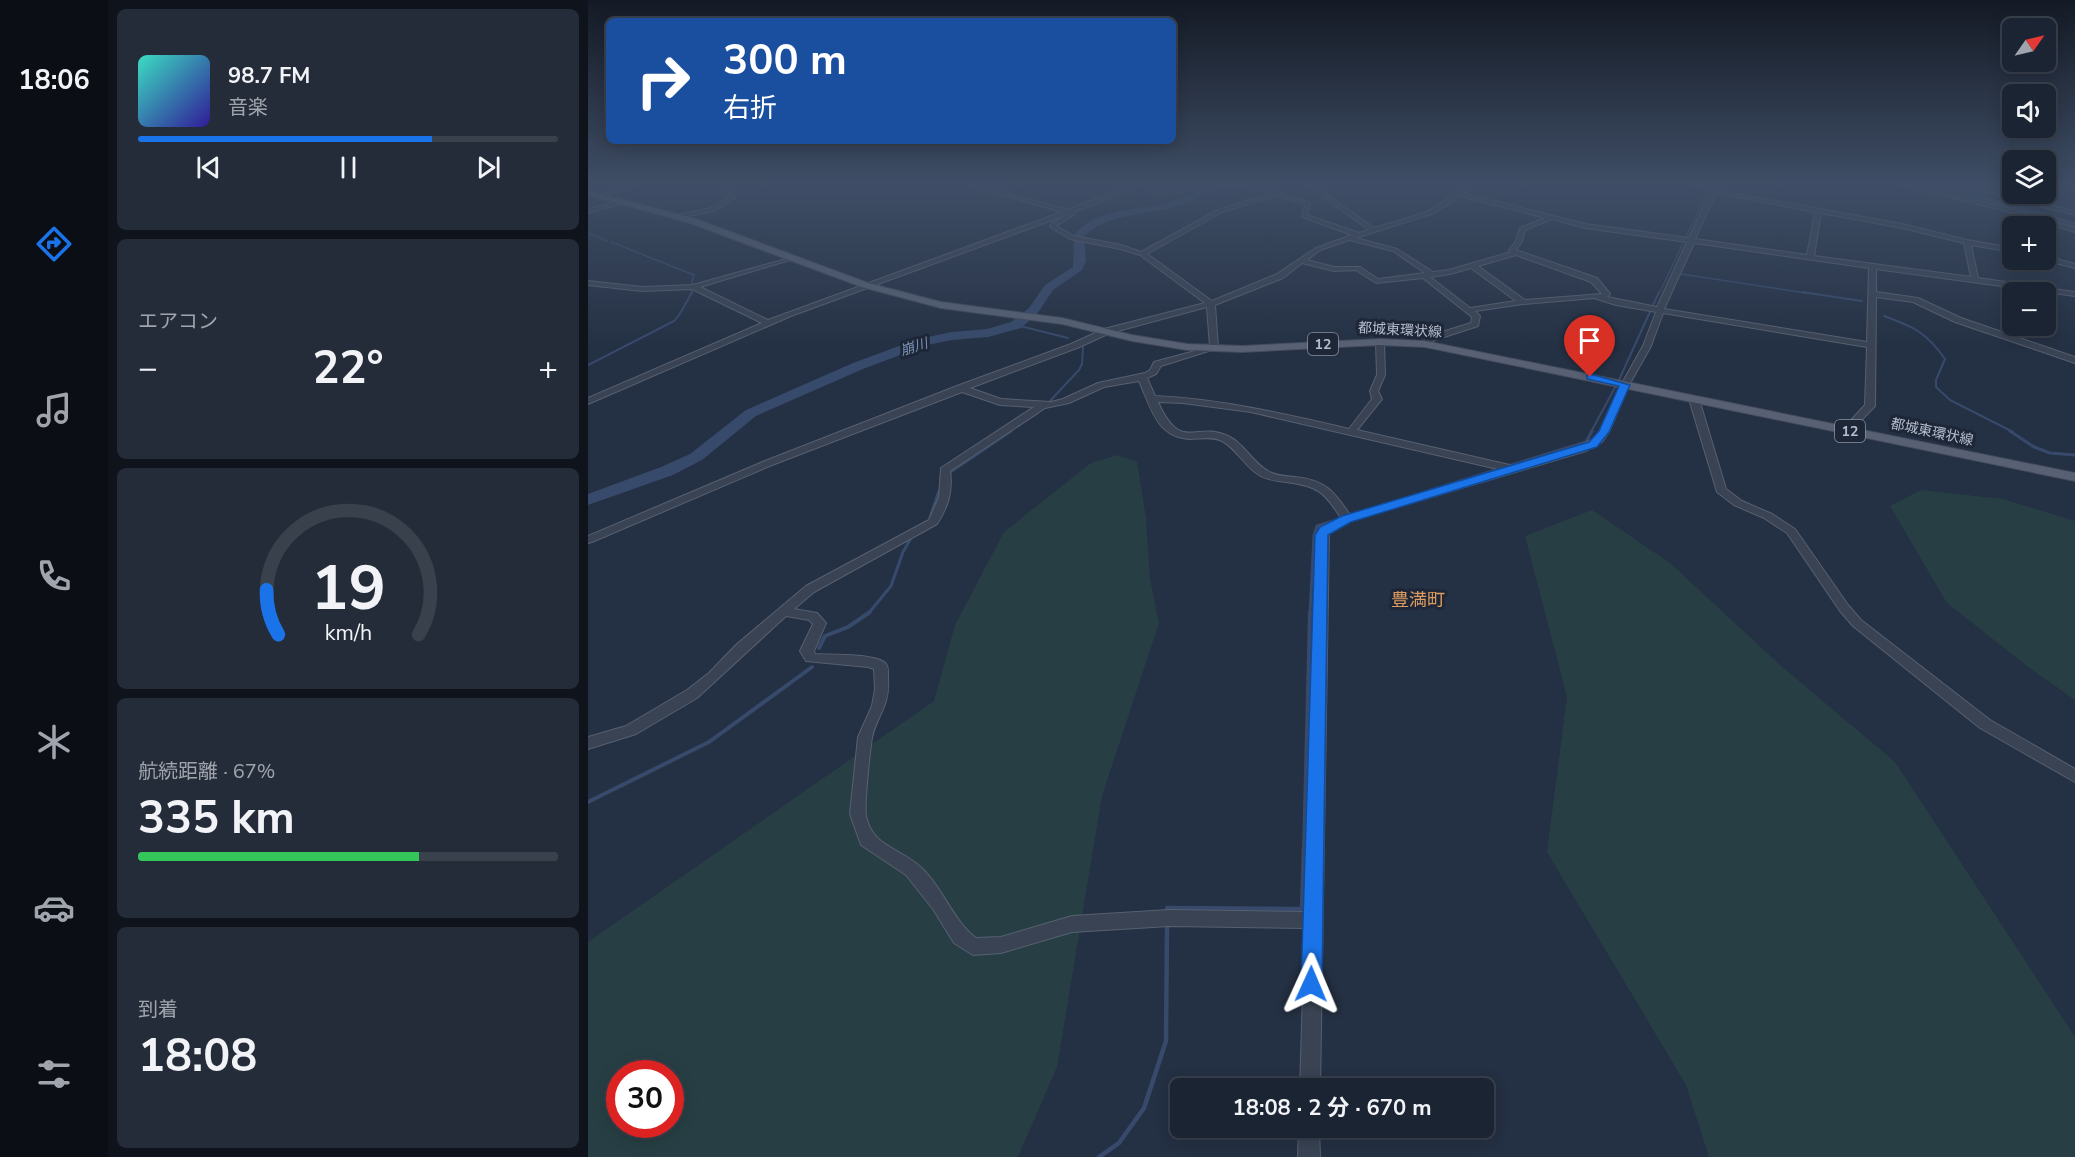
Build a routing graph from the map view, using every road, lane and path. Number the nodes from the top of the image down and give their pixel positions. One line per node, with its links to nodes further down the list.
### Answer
1 (742, 240): 16 (main road, 都城東環状線 / 12)
2 (990, 240): 26 (street)
3 (1081, 240): 15 (street)
4 (1168, 240): 15 (street)
5 (1342, 240): 18 (street)
6 (1355, 240): 23 (street)
7 (1519, 240): 14 (street)
8 (1681, 240): 11 (street)
9 (1812, 240): 17 (street)
10 (1959, 240): 12 (street)
11 (1690, 241): 17 (street); 34 (street)
12 (1967, 242): 13 (street); 24 (street)
13 (2002, 248)
14 (1516, 253): 20 (street); 30 (street)
15 (1143, 254): 32 (street)
16 (791, 258): 26 (main road, 都城東環状線 / 12); 27 (street)
17 (1809, 258): 22 (street)
18 (1301, 261): 23 (street); 32 (street)
19 (2056, 261): 21 (street)
20 (1473, 266): 23 (street); 31 (street)
21 (2075, 266)
22 (1873, 267): 24 (street); 28 (street)
23 (1430, 276): 33 (street)
24 (1975, 280): 29 (street)
25 (588, 283): 27 (street)
26 (865, 285): 35 (street); 36 (main road, 都城東環状線 / 12)
27 (693, 287): 35 (street)
28 (1873, 294): 39 (street); 41 (street)
29 (2075, 294)
30 (1603, 297): 31 (street); 34 (street)
31 (1523, 302): 33 (street)
32 (1211, 304): 36 (street); 40 (street)
33 (1469, 310): 38 (street)
34 (1660, 310): 39 (street); 43 (street)
35 (767, 322): 47 (street)
36 (1107, 331): 40 (main road, 都城東環状線 / 12); 44 (street)
37 (1380, 342): 38 (main road, 都城東環状線 / 12); 40 (main road, 都城東環状線 / 12); 50 (street)
38 (1425, 344): 43 (main road, 都城東環状線 / 12)
39 (1872, 345): 49 (street)
40 (1214, 348): 42 (street)
41 (2075, 360)
42 (1142, 377): 45 (street); 48 (street)
43 (1625, 385): 46 (main road, 都城東環状線 / 12); 51 (street)
44 (960, 388): 48 (street); 54 (street)
45 (1153, 399): 50 (street); 53 (street)
46 (1694, 399): 49 (main road, 都城東環状線 / 12); 57 (street)
47 (588, 401)
48 (1043, 405): 55 (street)
49 (1847, 430): 52 (main road, 都城東環状線 / 12)
50 (1352, 431): 51 (street)
51 (1508, 467): 53 (street)
52 (2075, 477)
53 (1345, 516): 58 (street)
54 (588, 540)
55 (783, 612): 56 (street); 58 (street)
56 (588, 743)
57 (2075, 776)
58 (1312, 920): 59 (street)
59 (1310, 1078)
60 (1309, 1138): 61 (street)
61 (1308, 1157)

